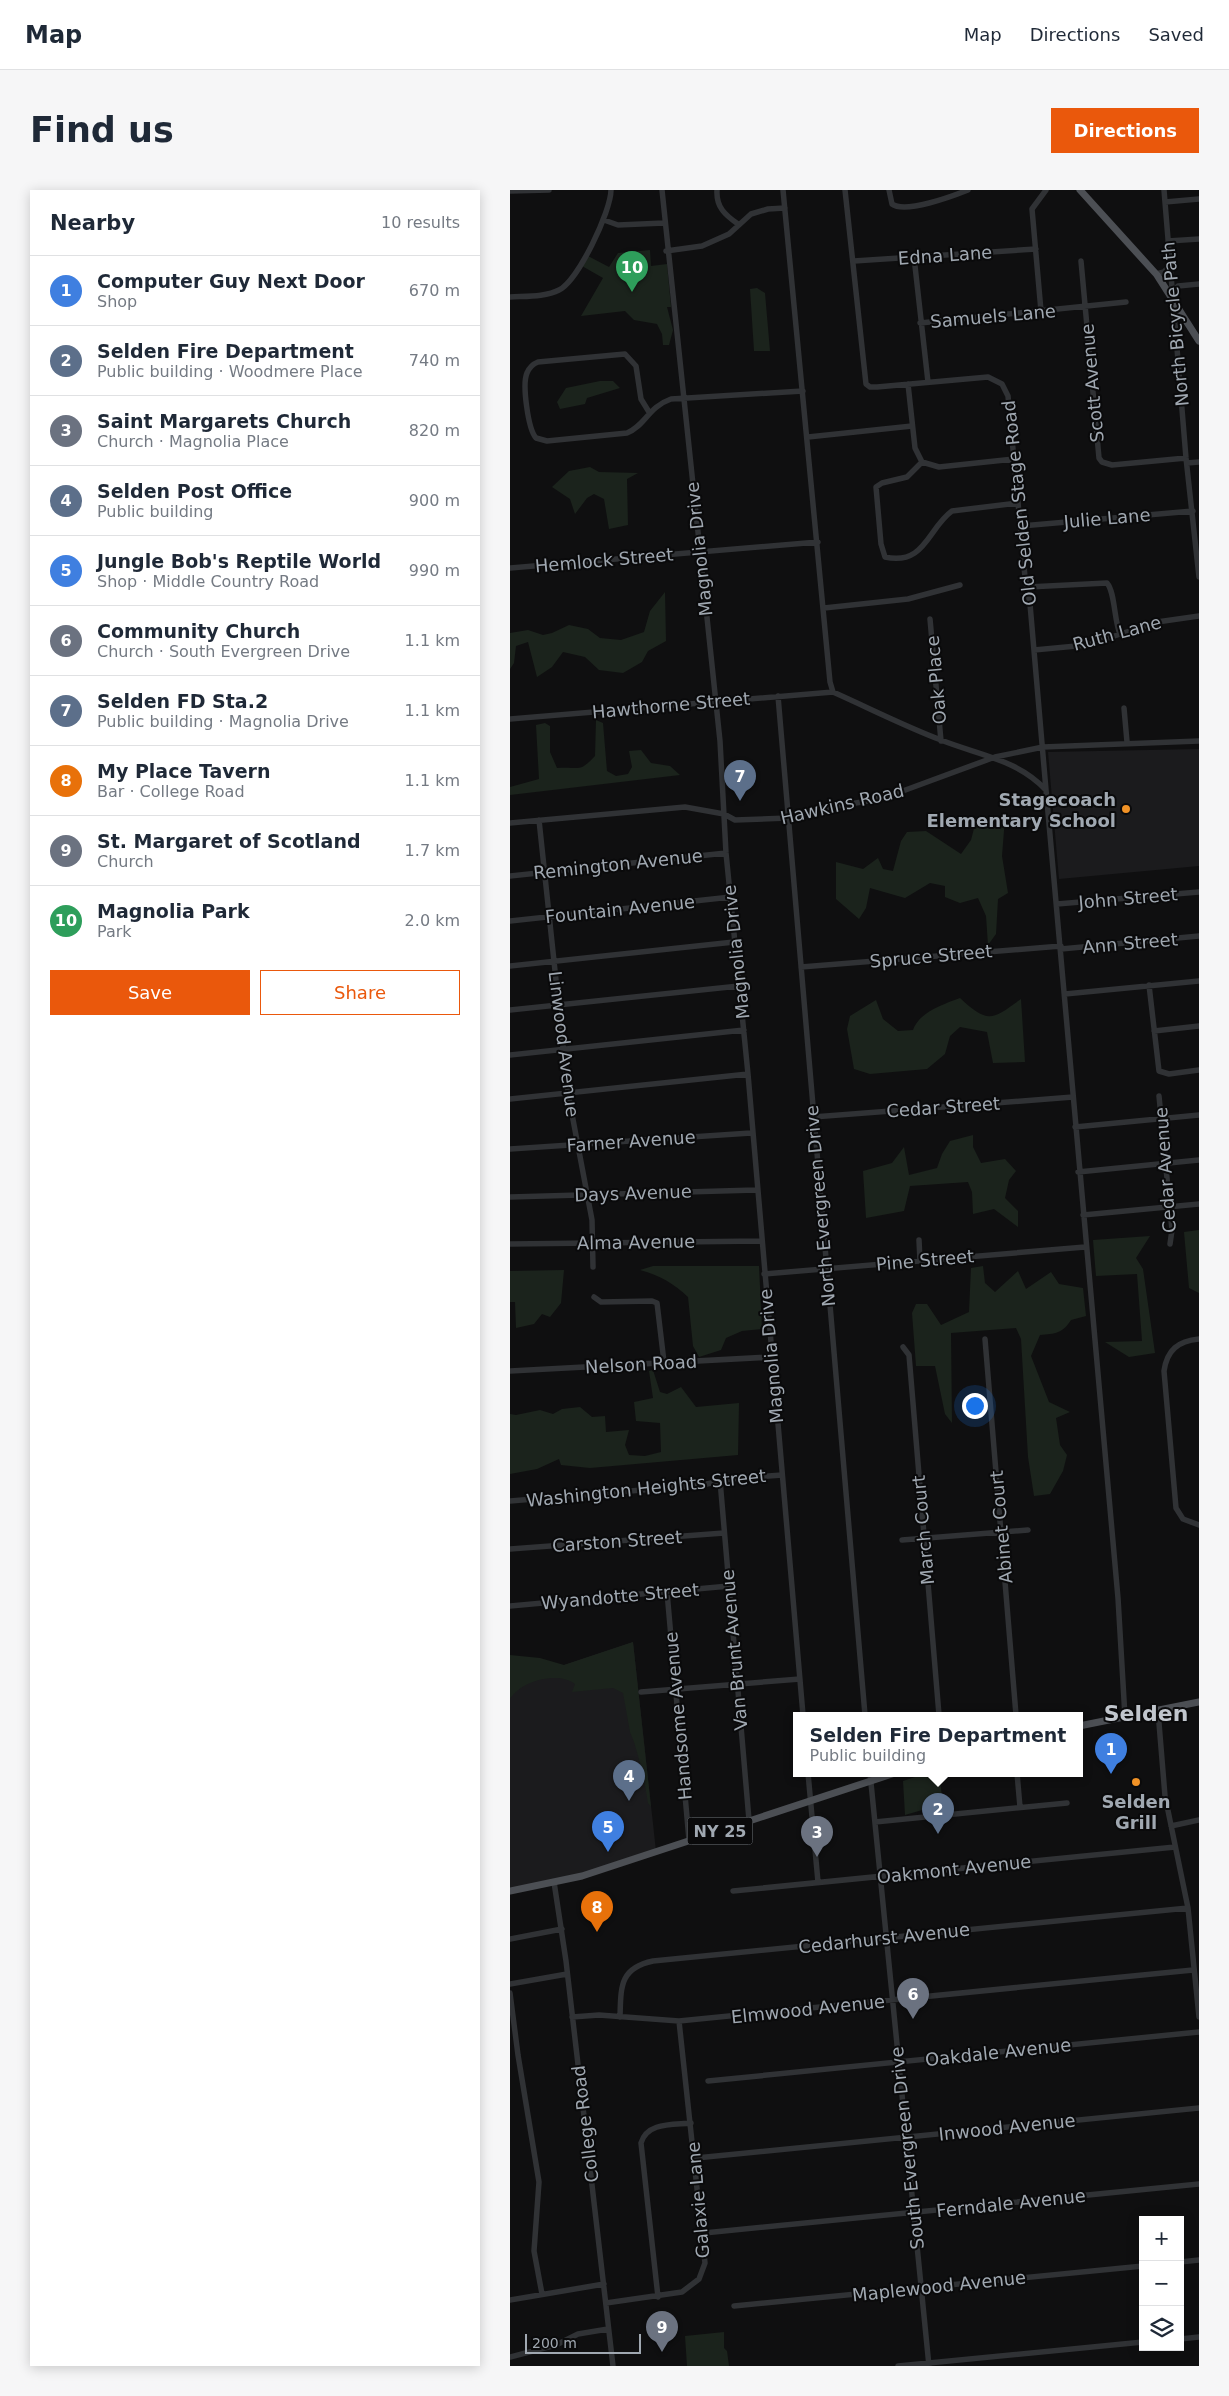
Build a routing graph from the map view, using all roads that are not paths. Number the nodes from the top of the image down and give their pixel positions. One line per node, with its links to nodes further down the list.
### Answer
1 (549, 190): 12 (street)
2 (612, 190): 16 (street)
3 (662, 190): 17 (street, Magnolia Drive)
4 (717, 190): 18 (street)
5 (783, 190): 15 (street)
6 (845, 190): 24 (street, Old Selden Stage Road)
7 (889, 190): 8 (street)
8 (968, 190)
9 (1046, 190): 21 (street)
10 (1080, 190): 27 (main road)
11 (1164, 190): 14 (street, North Bicycle Path)
12 (510, 191)
13 (1199, 199): 14 (street)
14 (1165, 202): 20 (street, North Bicycle Path)
15 (786, 208): 18 (street); 41 (street)
16 (604, 220): 17 (street); 30 (street)
17 (664, 223): 22 (street, Magnolia Drive)
18 (738, 224): 22 (street)
19 (1199, 239): 20 (street)
20 (1168, 241): 26 (street, North Bicycle Path)
21 (1036, 249): 23 (street, Edna Lane); 33 (street)
22 (666, 250): 42 (street, Magnolia Drive)
23 (914, 257): 24 (street, Edna Lane); 36 (street)
24 (854, 261): 40 (street, Old Selden Stage Road)
25 (1080, 261): 32 (street)
26 (1170, 266): 27 (street); 29 (street, North Bicycle Path)
27 (1156, 274): 29 (main road)
28 (1199, 284): 29 (street)
29 (1171, 294): 34 (main road); 35 (street, North Bicycle Path)
30 (510, 297)
31 (1126, 302): 32 (street, Samuels Lane)
32 (1085, 307): 33 (street, Samuels Lane); 47 (street, Scott Avenue)
33 (1041, 311): 36 (street, Samuels Lane)
34 (1184, 316): 35 (street); 37 (main road)
35 (1174, 318): 47 (street, North Bicycle Path)
36 (920, 322): 39 (street)
37 (1196, 329): 38 (main road)
38 (1199, 341)
39 (928, 382): 40 (street, Old Selden Stage Road); 46 (street, Old Selden Stage Road)
40 (908, 384): 44 (street)
41 (803, 391): 42 (street); 45 (street)
42 (684, 399): 43 (street); 54 (street, Magnolia Drive)
43 (649, 412): 43 (street)
44 (912, 426): 45 (street); 48 (street)
45 (808, 436): 53 (street)
46 (1014, 460): 48 (street); 50 (street, Old Selden Stage Road)
47 (1186, 461): 49 (street); 51 (street, North Bicycle Path)
48 (922, 462): 50 (street)
49 (1199, 462)
50 (1018, 503): 52 (street, Old Selden Stage Road)
51 (1195, 508): 52 (street, Julie Lane); 55 (street, North Bicycle Path)
52 (1020, 526): 59 (street, Old Selden Stage Road)
53 (818, 542): 54 (street, Hemlock Street); 60 (street)
54 (699, 552): 56 (street, Hemlock Street); 67 (street, Magnolia Drive)
55 (1198, 553): 57 (street, North Bicycle Path)
56 (510, 568)
57 (1199, 578)
58 (960, 585): 60 (street)
59 (1028, 588): 63 (street); 64 (street, Old Selden Stage Road)
60 (824, 608): 65 (street)
61 (1199, 616): 63 (street, Ruth Lane)
62 (930, 619): 70 (street, Oak Place)
63 (1120, 634): 64 (street, Ruth Lane)
64 (1034, 650): 73 (street, Old Selden Stage Road)
65 (833, 692): 66 (street, Hawthorne Street); 70 (street)
66 (778, 696): 67 (street, Hawthorne Street); 79 (street, North Evergreen Drive)
67 (715, 701): 69 (street, Hawthorne Street); 76 (street, Magnolia Drive)
68 (1124, 708): 72 (street)
69 (510, 719)
70 (941, 741): 74 (street)
71 (1199, 741): 72 (street, Hawkins Road)
72 (1127, 742): 73 (street, Hawkins Road)
73 (1043, 747): 74 (street, Hawkins Road); 75 (street, Old Selden Stage Road)
74 (995, 757): 75 (street); 79 (street, Hawkins Road)
75 (1046, 790): 87 (street, Old Selden Stage Road)
76 (723, 800): 77 (street); 78 (street, Magnolia Drive)
77 (710, 811): 78 (street, Hawkins Road); 80 (street, Hawkins Road)
78 (724, 814): 79 (street, Hawkins Road); 82 (street, Magnolia Drive)
79 (788, 818): 95 (street, North Evergreen Drive)
80 (539, 820): 81 (street, Hawkins Road); 83 (street, Linwood Avenue)
81 (510, 823)
82 (726, 853): 83 (street, Remington Avenue); 86 (street, Magnolia Drive)
83 (545, 872): 84 (street, Remington Avenue); 88 (street, Linwood Avenue)
84 (510, 876)
85 (1199, 892): 87 (street, John Street)
86 (730, 897): 88 (street, Fountain Avenue); 91 (street, Magnolia Drive)
87 (1058, 904): 92 (street, Old Selden Stage Road)
88 (549, 917): 89 (street, Fountain Avenue); 93 (street, Linwood Avenue)
89 (510, 921)
90 (1199, 936): 92 (street, Ann Street)
91 (734, 942): 93 (street); 97 (street, Magnolia Drive)
92 (1061, 947): 95 (street, Spruce Street); 99 (street, Old Selden Stage Road)
93 (554, 961): 94 (street); 100 (street, Linwood Avenue)
94 (510, 966)
95 (801, 967): 114 (street, North Evergreen Drive)
96 (1199, 981): 98 (street)
97 (739, 986): 100 (street); 103 (street, Magnolia Drive)
98 (1149, 986): 99 (street); 104 (street)
99 (1065, 994): 111 (street, Old Selden Stage Road)
100 (558, 1005): 101 (street); 105 (street, Linwood Avenue)
101 (510, 1010)
102 (1199, 1026): 104 (street)
103 (744, 1030): 105 (street); 108 (street, Magnolia Drive)
104 (1154, 1031): 107 (street)
105 (563, 1049): 106 (street); 109 (street, Linwood Avenue)
106 (510, 1055)
107 (1199, 1070)
108 (748, 1074): 109 (street); 117 (street, Magnolia Drive)
109 (568, 1093): 112 (street); 118 (street, Linwood Avenue)
110 (1159, 1096): 115 (street, Cedar Avenue)
111 (1074, 1097): 114 (street, Cedar Street); 116 (street, Old Selden Stage Road)
112 (510, 1099)
113 (1199, 1115): 115 (street)
114 (813, 1117): 137 (street, North Evergreen Drive)
115 (1161, 1119): 116 (street); 121 (street, Cedar Avenue)
116 (1075, 1127): 122 (street, Old Selden Stage Road)
117 (751, 1133): 118 (street, Farner Avenue); 123 (street, Magnolia Drive)
118 (578, 1145): 119 (street, Farner Avenue); 124 (street, Linwood Avenue)
119 (510, 1149)
120 (1199, 1160): 121 (street)
121 (1166, 1163): 122 (street); 127 (street, Cedar Avenue)
122 (1078, 1172): 128 (street, Old Selden Stage Road)
123 (756, 1190): 124 (street, Days Avenue); 130 (street, Magnolia Drive)
124 (587, 1194): 125 (street, Days Avenue); 131 (street, Linwood Avenue)
125 (510, 1197)
126 (1199, 1204): 127 (street)
127 (1170, 1207): 128 (street); 133 (street, Cedar Avenue)
128 (1082, 1215): 134 (street, Old Selden Stage Road)
129 (919, 1240): 135 (street)
130 (761, 1241): 131 (street, Alma Avenue); 138 (street, Magnolia Drive)
131 (592, 1243): 132 (street, Alma Avenue); 136 (street, Linwood Avenue)
132 (510, 1244)
133 (1170, 1244)
134 (1085, 1247): 135 (street, Pine Street); 169 (street, Old Selden Stage Road)
135 (920, 1261): 137 (street, Pine Street)
136 (593, 1267)
137 (825, 1268): 138 (street, Pine Street); 166 (street, North Evergreen Drive)
138 (764, 1274): 143 (street, Magnolia Drive)
139 (594, 1298): 144 (street)
140 (985, 1339): 151 (street, Abinet Court)
141 (1199, 1339): 149 (street)
142 (903, 1347): 153 (street, March Court)
143 (771, 1357): 144 (street, Nelson Road); 146 (street, Magnolia Drive)
144 (664, 1362): 145 (street, Nelson Road)
145 (510, 1371)
146 (782, 1475): 147 (street, Washington Heights Street); 159 (street, Magnolia Drive)
147 (720, 1480): 148 (street, Washington Heights Street); 152 (street, Van Brunt Avenue)
148 (510, 1501)
149 (1199, 1525)
150 (1028, 1530): 151 (street)
151 (1001, 1531): 153 (street); 168 (street, Abinet Court)
152 (724, 1533): 155 (street, Carston Street); 156 (street, Van Brunt Avenue)
153 (924, 1539): 154 (street); 167 (street, March Court)
154 (902, 1540)
155 (510, 1549)
156 (729, 1586): 157 (street, Wyandotte Street); 160 (street, Van Brunt Avenue)
157 (667, 1592): 158 (street, Wyandotte Street); 161 (street, Handsome Avenue)
158 (510, 1606)
159 (800, 1679): 160 (street); 165 (street, Magnolia Drive)
160 (738, 1684): 161 (street); 178 (street, Van Brunt Avenue)
161 (675, 1689): 162 (street); 182 (street, Handsome Avenue)
162 (641, 1692)
163 (1199, 1702): 164 (main road)
164 (1158, 1711): 169 (main road); 181 (street)
165 (803, 1712)
166 (865, 1712)
167 (938, 1712)
168 (1016, 1712)
169 (1125, 1717): 170 (main road)
170 (1083, 1725)
171 (808, 1777): 175 (street)
172 (868, 1777): 175 (main road, NY 25)
173 (870, 1777): 180 (street, South Evergreen Drive)
174 (1016, 1777): 177 (street)
175 (810, 1800): 178 (main road, NY 25); 186 (street)
176 (1067, 1803): 177 (street)
177 (1020, 1807): 180 (street)
178 (749, 1820): 182 (main road, NY 25)
179 (1199, 1820): 181 (street)
180 (875, 1822): 184 (street, South Evergreen Drive)
181 (1171, 1826): 183 (street)
182 (689, 1840): 185 (main road, NY 25)
183 (1175, 1847): 184 (street, Oakmont Avenue); 189 (street)
184 (881, 1876): 186 (street, Oakmont Avenue); 191 (street, South Evergreen Drive)
185 (554, 1882): 187 (main road, NY 25); 190 (street, College Road)
186 (818, 1882): 188 (street, Oakmont Avenue)
187 (510, 1891)
188 (733, 1891)
189 (1188, 1908): 191 (street, Cedarhurst Avenue); 193 (street)
190 (562, 1929): 192 (street); 194 (street, College Road)
191 (886, 1938): 198 (street, South Evergreen Drive); 200 (street, Cedarhurst Avenue)
192 (510, 1940)
193 (1193, 1970): 197 (street); 198 (street, Elmwood Avenue)
194 (567, 1974): 195 (street); 199 (street, College Road)
195 (510, 1984)
196 (510, 1993): 218 (street)
197 (1197, 1994): 201 (street)
198 (893, 2000): 202 (street, Elmwood Avenue); 204 (street, South Evergreen Drive)
199 (572, 2017): 200 (street, Elmwood Avenue); 216 (street, College Road)
200 (620, 2017): 202 (street, Elmwood Avenue)
201 (1199, 2018)
202 (680, 2022): 207 (street, Galaxie Lane)
203 (1199, 2032): 204 (street, Oakdale Avenue)
204 (899, 2062): 205 (street, Oakdale Avenue); 208 (street, South Evergreen Drive)
205 (708, 2081)
206 (1199, 2108): 208 (street, Inwood Avenue)
207 (691, 2123): 209 (street, Galaxie Lane); 219 (street)
208 (906, 2138): 209 (street, Inwood Avenue); 211 (street, South Evergreen Drive)
209 (696, 2158): 212 (street, Galaxie Lane)
210 (1199, 2184): 211 (street, Ferndale Avenue)
211 (914, 2213): 212 (street, Ferndale Avenue); 217 (street, South Evergreen Drive)
212 (704, 2234): 219 (street, Galaxie Lane)
213 (1199, 2260): 214 (street)
214 (1184, 2262)
215 (1139, 2266): 217 (street, Maplewood Avenue)
216 (604, 2284): 218 (street); 221 (street, College Road)
217 (921, 2288): 222 (street, Maplewood Avenue); 228 (street, South Evergreen Drive)
218 (542, 2294): 220 (street)
219 (658, 2297): 221 (street, Galaxie Lane)
220 (510, 2300)
221 (606, 2303): 223 (street, College Road)
222 (734, 2306)
223 (608, 2329): 227 (street); 229 (street, College Road)
224 (1199, 2337): 225 (street)
225 (1184, 2338)
226 (1139, 2342): 228 (street)
227 (510, 2357)
228 (929, 2364): 230 (street)
229 (613, 2366)
230 (898, 2366)

